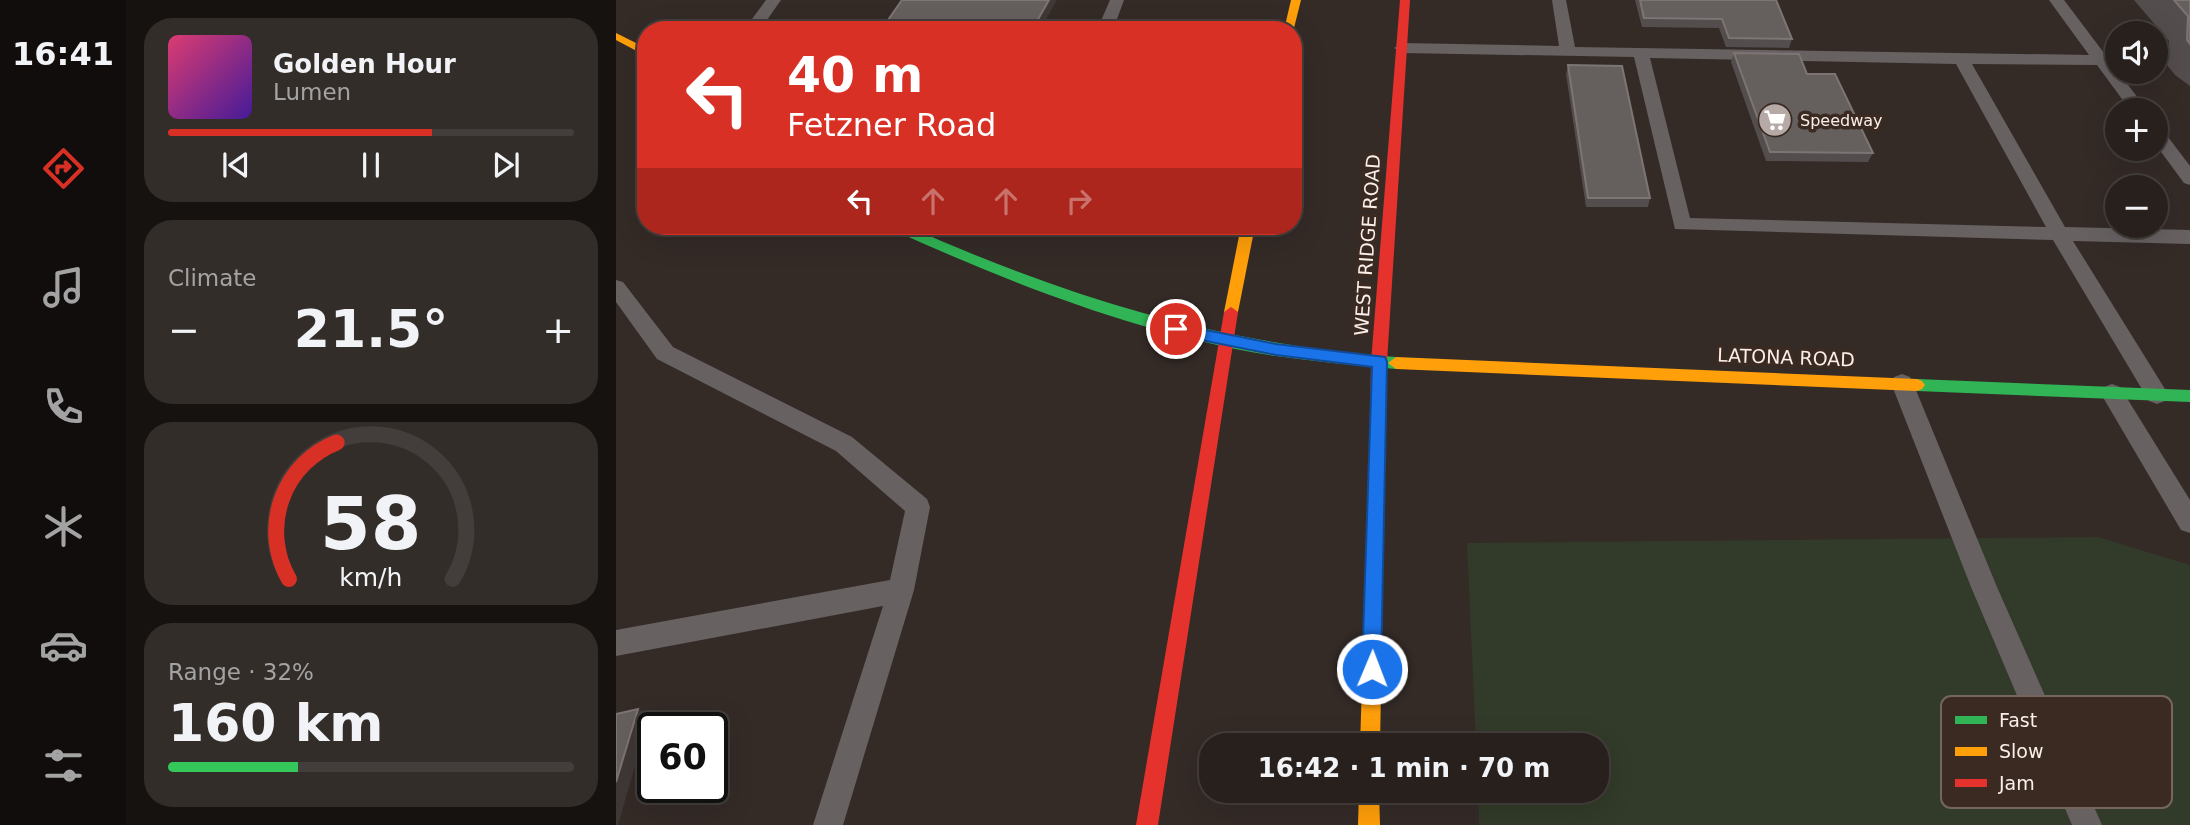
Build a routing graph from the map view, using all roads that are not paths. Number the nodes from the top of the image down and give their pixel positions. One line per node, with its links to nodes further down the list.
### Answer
1 (774, 0): 7 (lane)
2 (1117, 0): 8 (lane)
3 (1296, 0): 9 (main road)
4 (1405, 0): 12 (main road, WEST RIDGE ROAD)
5 (1559, 0): 13 (lane)
6 (2056, 0): 16 (lane)
7 (759, 21)
8 (1109, 21)
9 (1291, 21)
10 (616, 36): 11 (main road)
11 (637, 48)
12 (1402, 48): 13 (lane); 26 (main road, WEST RIDGE ROAD)
13 (1567, 51): 14 (lane)
14 (1641, 53): 15 (lane); 22 (lane)
15 (1961, 59): 16 (lane); 22 (lane)
16 (2101, 60): 17 (lane)
17 (2130, 98)
18 (2168, 149): 19 (lane)
19 (2190, 178)
20 (916, 235): 25 (main road, LATONA ROAD)
21 (1246, 235): 25 (main road)
22 (2060, 235): 23 (lane); 29 (lane)
23 (2190, 237)
24 (616, 287): 32 (lane)
25 (1226, 340): 26 (main road, LATONA ROAD); 39 (main road)
26 (1380, 362): 27 (main road, LATONA ROAD); 35 (main road, WEST RIDGE ROAD)
27 (1902, 383): 28 (main road, LATONA ROAD); 34 (lane)
28 (2112, 393): 29 (main road, LATONA ROAD); 31 (lane)
29 (2157, 395): 30 (main road, LATONA ROAD)
30 (2190, 396)
31 (2190, 522)
32 (901, 590): 33 (lane); 38 (lane)
33 (616, 643)
34 (2031, 696)
35 (1370, 733)
36 (1369, 803): 40 (main road)
37 (2080, 808): 41 (lane)
38 (828, 825)
39 (1147, 825)
40 (1369, 825)
41 (2087, 825)

